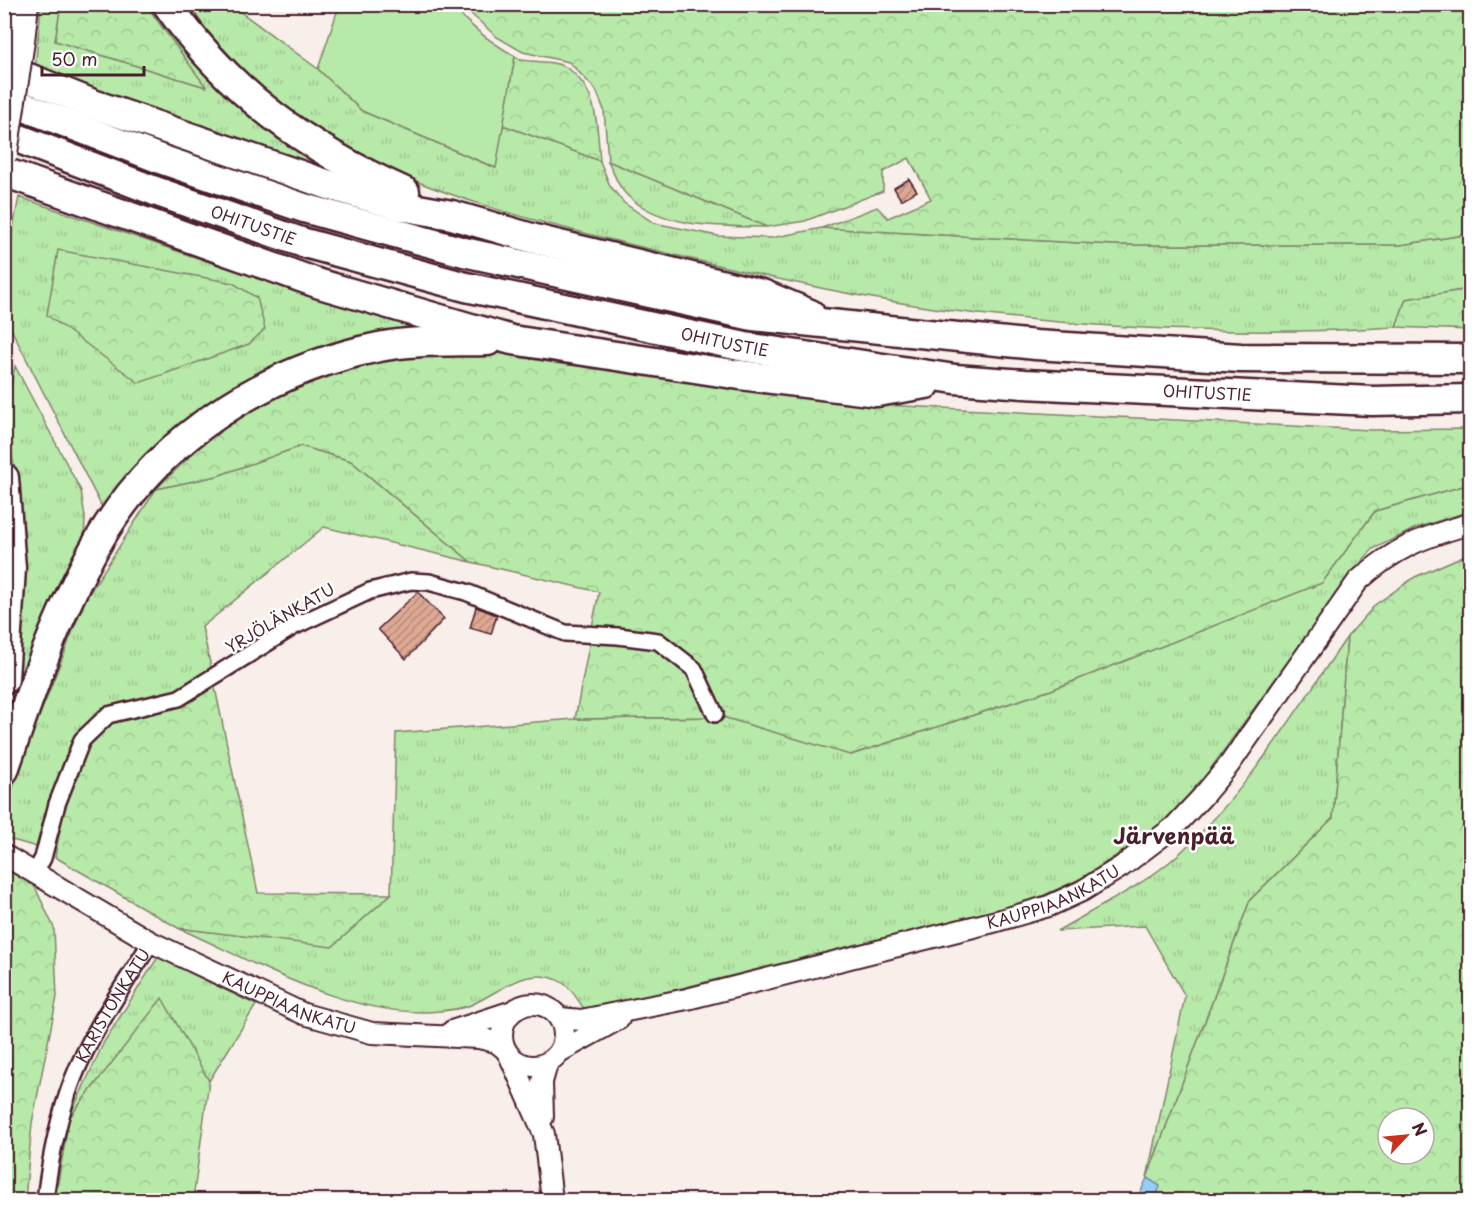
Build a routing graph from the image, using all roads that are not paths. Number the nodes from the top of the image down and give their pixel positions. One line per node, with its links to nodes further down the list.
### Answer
1 (25, 4): 6 (highway, bridge)
2 (167, 4): 8 (highway)
3 (4, 68): 8 (highway)
4 (4, 99): 9 (highway, OHITUSTIE)
5 (4, 133): 12 (highway, OHITUSTIE)
6 (4, 153)
7 (4, 172): 10 (highway)
8 (452, 215): 9 (highway)
9 (830, 323): 11 (highway, OHITUSTIE)
10 (512, 340): 12 (highway); 18 (highway)
11 (1470, 358)
12 (955, 379): 13 (highway, OHITUSTIE)
13 (1470, 399)
14 (4, 478): 16 (highway)
15 (1470, 524): 22 (street, KAUPPIAANKATU)
16 (4, 679)
17 (715, 714): 20 (street, YRJÖLÄNKATU)
18 (4, 771)
19 (4, 855): 20 (street, KARISTONKATU)
20 (35, 873): 21 (street, KARISTONKATU)
21 (151, 942): 25 (street, KAUPPIAANKATU); 29 (street, KARISTONKATU)
22 (637, 1010): 24 (street, KAUPPIAANKATU); 27 (street, KAUPPIAANKATU)
23 (513, 1011): 24 (street); 25 (street); 26 (street)
24 (560, 1018): 27 (street)
25 (435, 1036): 26 (street, KAUPPIAANKATU)
26 (507, 1053): 27 (street); 28 (street)
27 (554, 1058): 28 (street)
28 (544, 1134): 30 (street)
29 (45, 1200)
30 (552, 1200)

